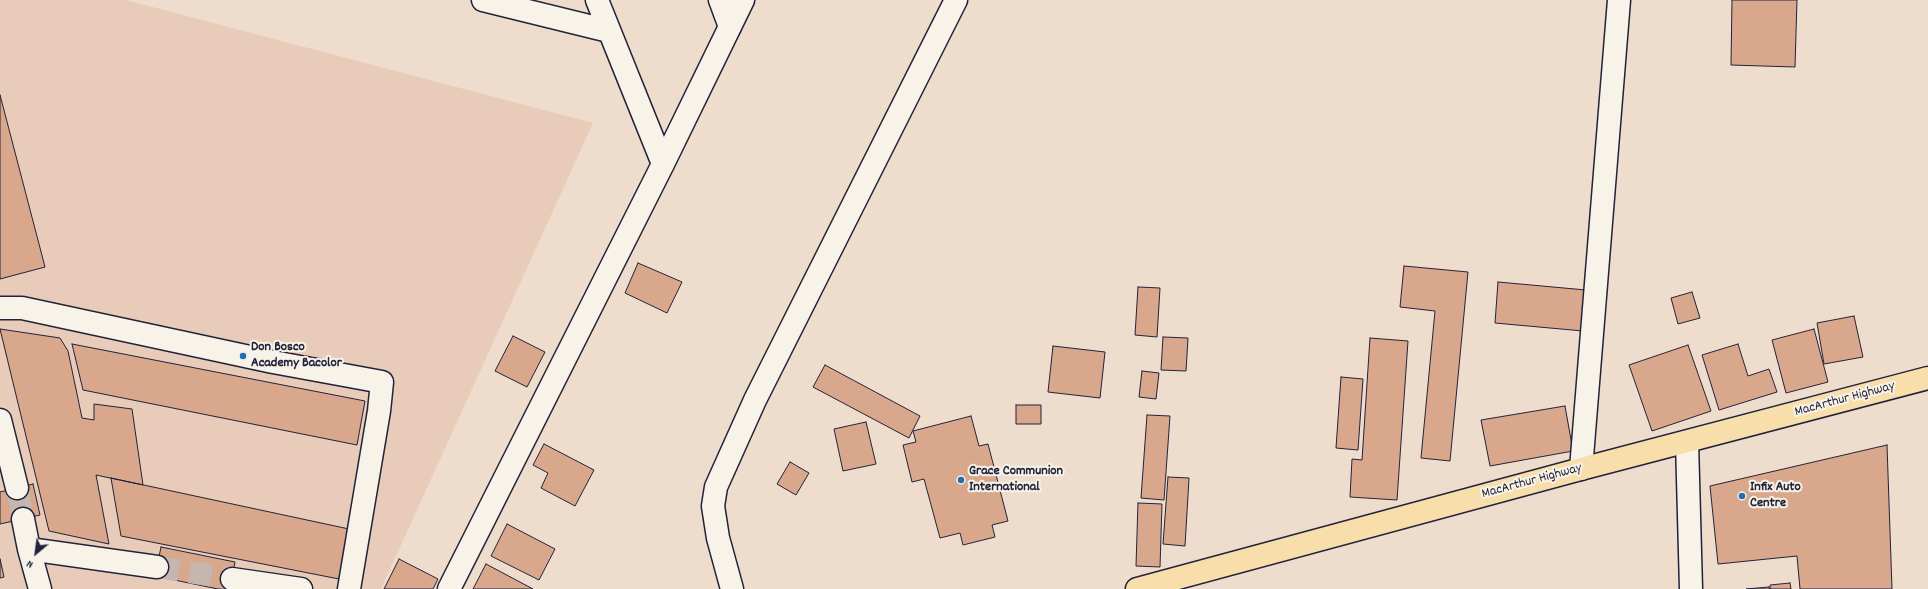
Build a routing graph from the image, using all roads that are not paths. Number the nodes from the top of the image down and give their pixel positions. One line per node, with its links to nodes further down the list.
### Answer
1 (483, 0): 8 (street)
2 (597, 0): 8 (street)
3 (720, 0): 7 (street)
4 (743, 0): 7 (street)
5 (956, 0): 24 (street)
6 (1619, 0): 14 (street)
7 (730, 27): 9 (street)
8 (610, 31): 9 (street)
9 (662, 164): 23 (street)
10 (0, 308): 22 (street)
11 (1928, 378): 13 (main road, MacArthur Highway)
12 (0, 420): 15 (street)
13 (1686, 442): 14 (main road, MacArthur Highway); 26 (street)
14 (1581, 469): 25 (main road, MacArthur Highway)
15 (17, 488)
16 (23, 519): 17 (street)
17 (29, 549): 18 (street); 20 (street)
18 (157, 567)
19 (232, 579): 21 (street)
20 (40, 589)
21 (301, 589)
22 (349, 589)
23 (449, 589)
24 (732, 589)
25 (1137, 589)
26 (1691, 589)

